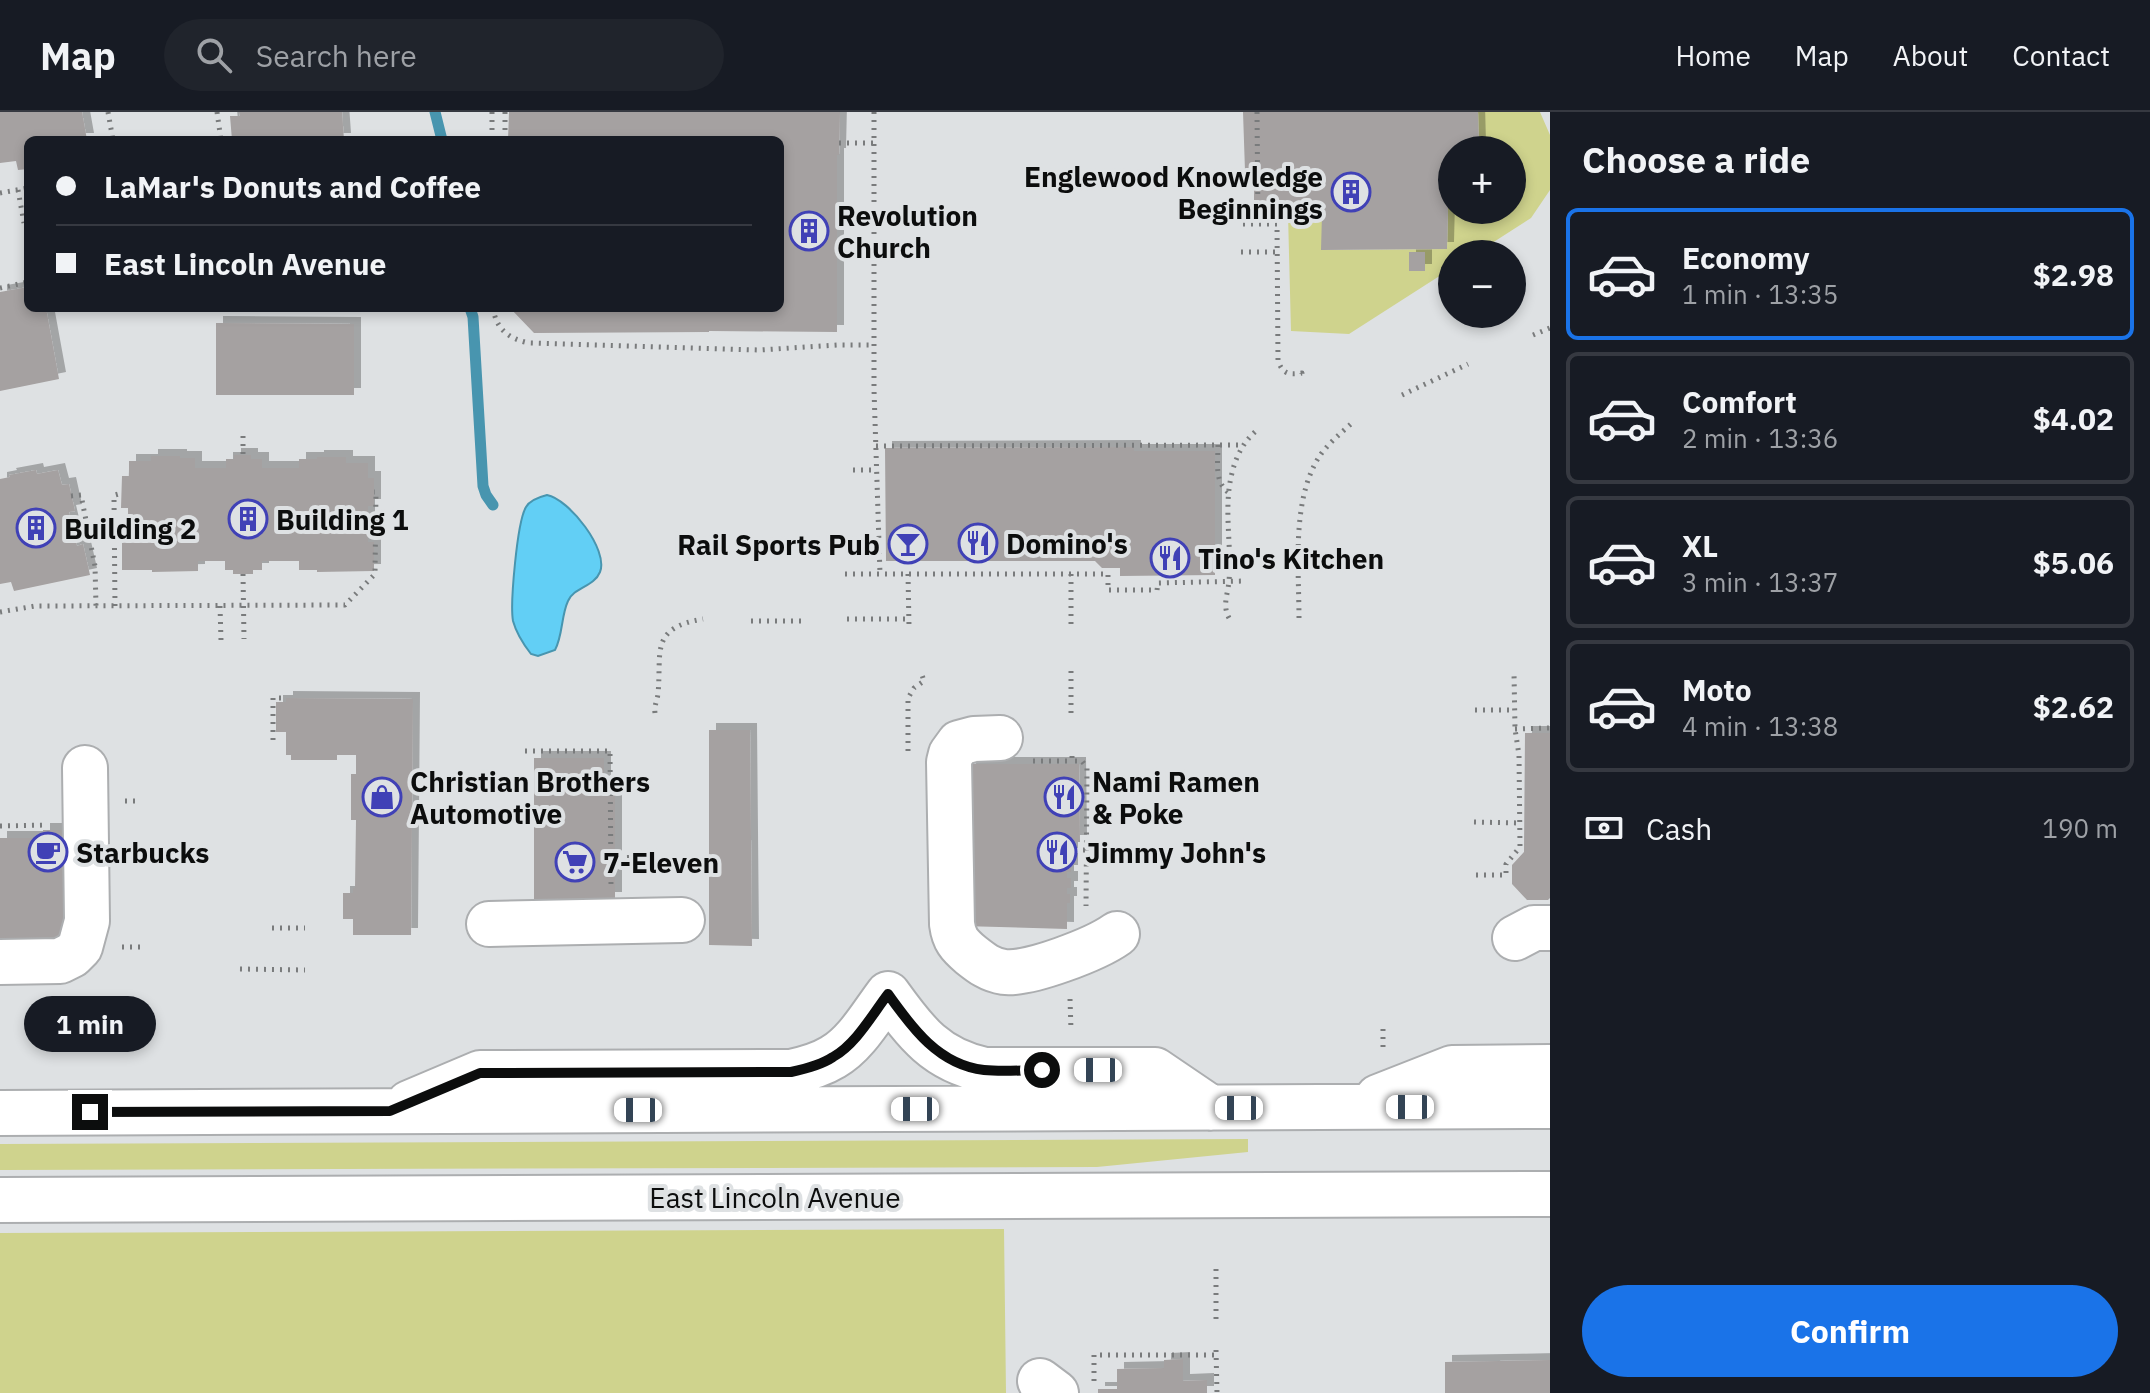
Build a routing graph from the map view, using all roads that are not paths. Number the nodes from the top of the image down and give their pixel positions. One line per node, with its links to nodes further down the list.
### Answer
1 (1013, 750): 4 (main road)
2 (85, 768): 6 (main road)
3 (682, 920): 5 (main road)
4 (1102, 920)
5 (489, 924)
6 (0, 962)
7 (1550, 1067): 9 (main road)
8 (1550, 1106): 9 (main road)
9 (1354, 1107): 10 (main road)
10 (1211, 1108): 11 (main road); 11 (main road)
11 (390, 1111): 12 (main road)
12 (0, 1113)
13 (1550, 1194): 14 (main road, East Lincoln Avenue)
14 (0, 1200)

